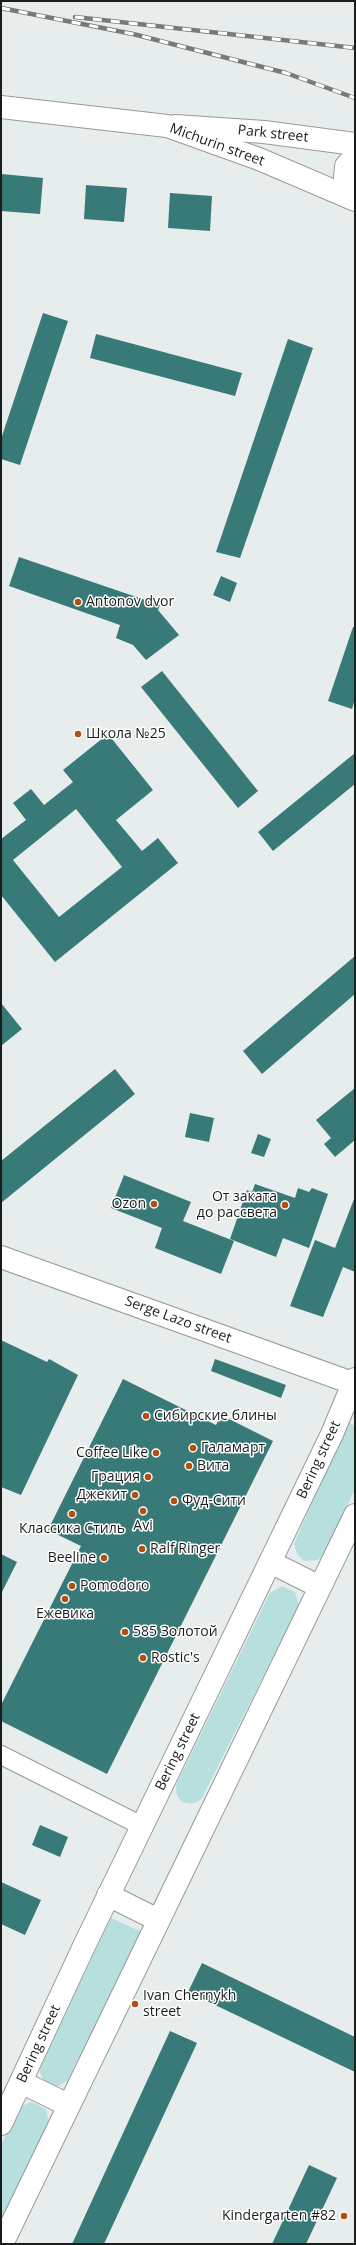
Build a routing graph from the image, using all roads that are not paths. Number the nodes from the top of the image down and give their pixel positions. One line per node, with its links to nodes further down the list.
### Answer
1 (1, 107): 2 (street, Michurin street)
2 (167, 126): 3 (street, Park street); 5 (street, Michurin street)
3 (355, 144)
4 (355, 156): 5 (street)
5 (352, 198)
6 (1, 1257): 7 (street, Serge Lazo street)
7 (354, 1382): 9 (street, Bering street)
8 (355, 1515): 10 (street)
9 (270, 1562): 10 (street); 12 (street, Bering street)
10 (320, 1587): 14 (street)
11 (1, 1755): 12 (street)
12 (142, 1826): 13 (street, Bering street)
13 (108, 1896): 14 (street); 15 (street, Bering street)
14 (158, 1920): 16 (street)
15 (21, 2082): 16 (street); 17 (street, Bering street)
16 (68, 2105): 18 (street)
17 (1, 2124)
18 (2, 2244)

